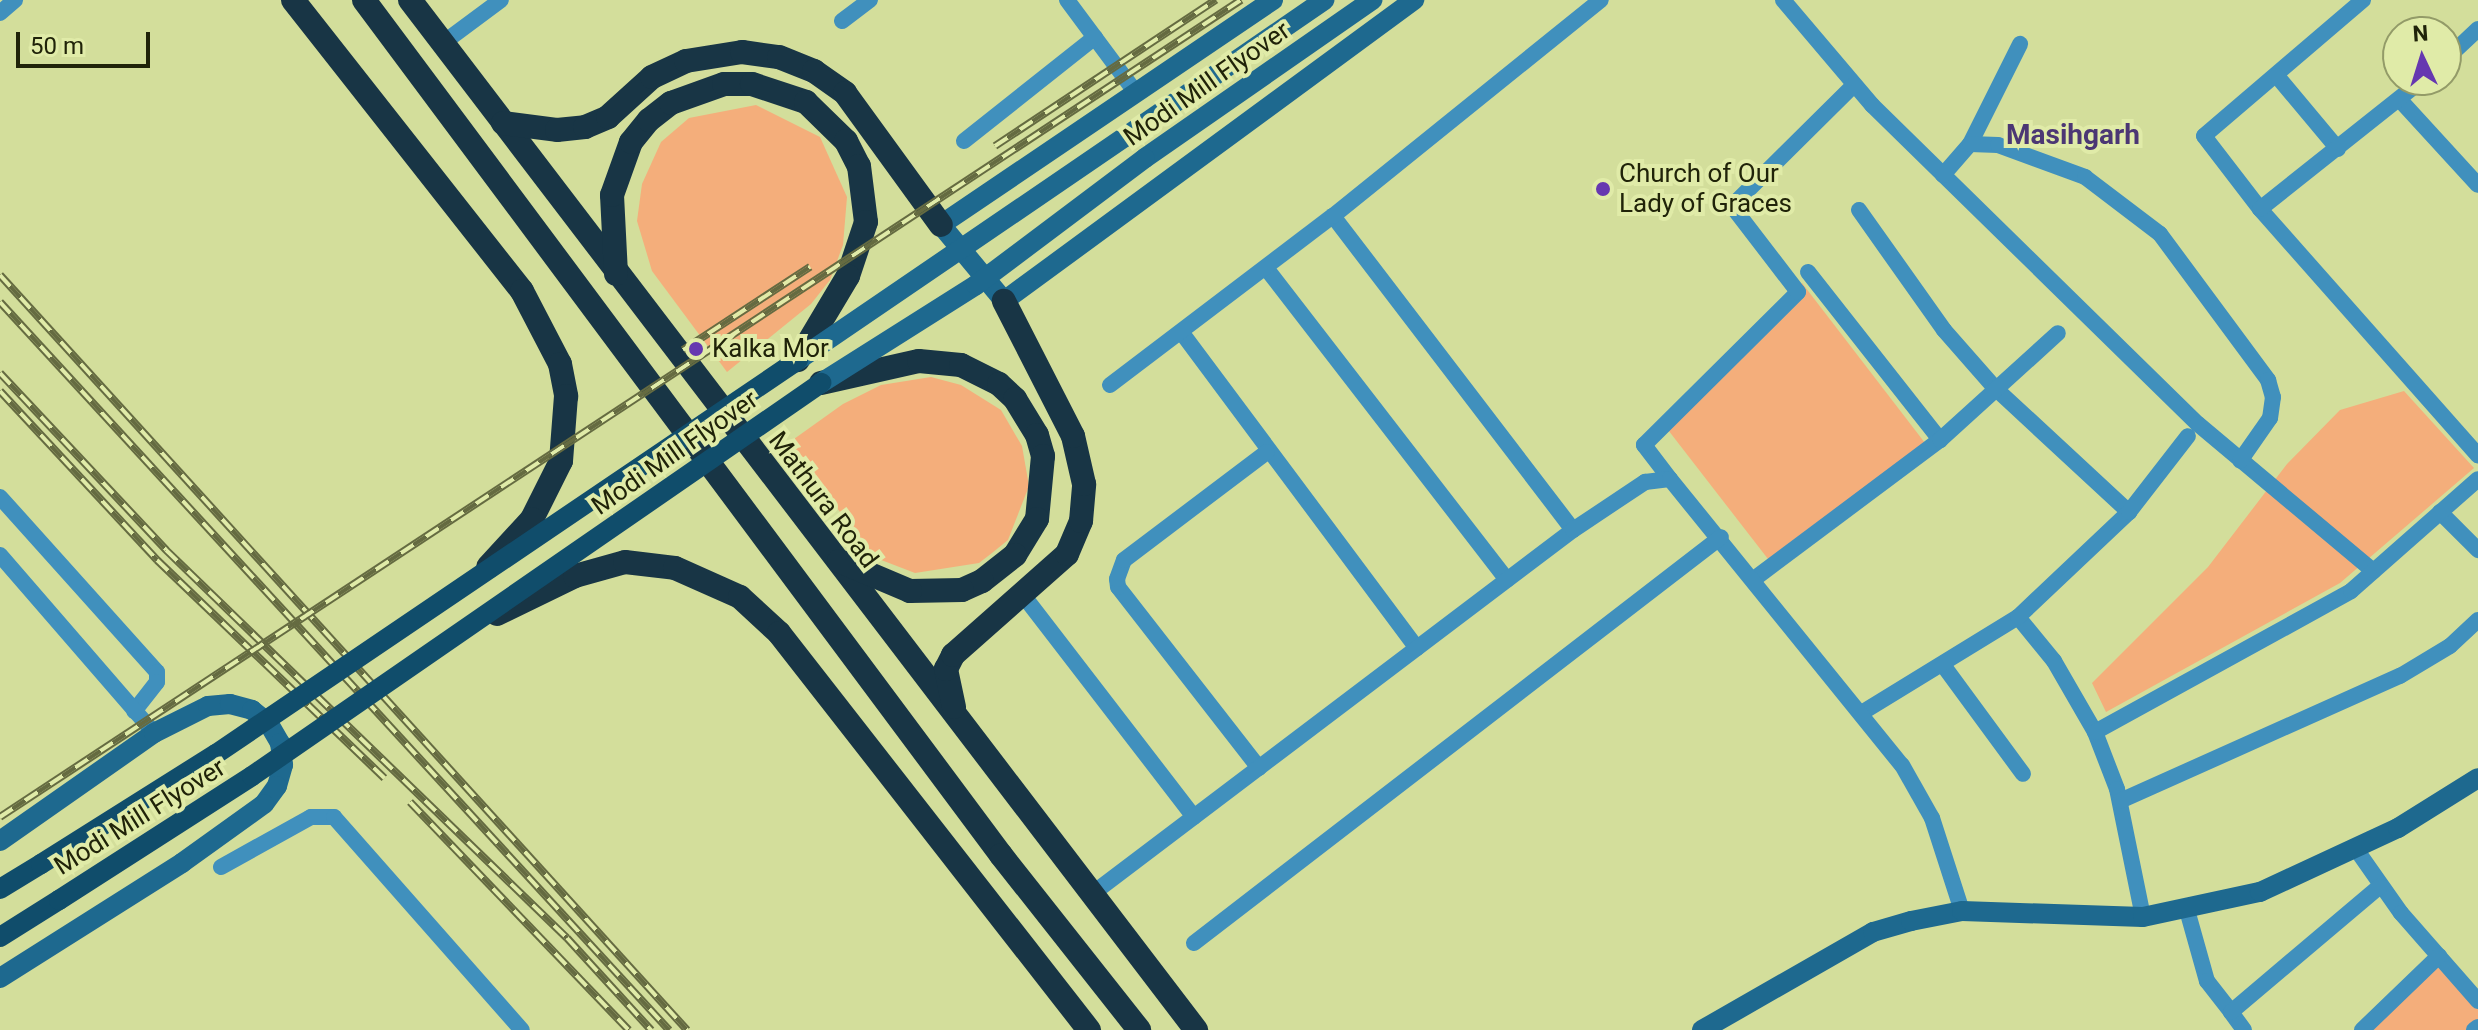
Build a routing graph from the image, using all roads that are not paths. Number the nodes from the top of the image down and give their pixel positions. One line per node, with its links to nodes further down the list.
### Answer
1 (15, 0): 15 (street)
2 (293, 0): 65 (highway, bridge)
3 (364, 0): 99 (highway)
4 (410, 0): 19 (highway, Mathura Road)
5 (501, 0): 19 (street)
6 (870, 0): 16 (street)
7 (1067, 0): 18 (street)
8 (1273, 0): 24 (main road)
9 (1324, 0): 43 (main road, Modi Mill Flyover, bridge)
10 (1372, 0): 44 (main road, Modi Mill Flyover, bridge)
11 (1414, 0): 40 (main road)
12 (1601, 0): 35 (street)
13 (1783, 0): 23 (street)
14 (2363, 0): 22 (street)
15 (0, 13)
16 (842, 21)
17 (2478, 29): 21 (street)
18 (1095, 37): 24 (street); 28 (street)
19 (443, 43): 27 (highway, Mathura Road)
20 (2020, 44): 29 (street)
21 (2462, 44)
22 (2277, 76): 30 (street); 33 (street)
23 (1854, 85): 31 (street); 52 (street)
24 (1136, 93): 36 (main road)
25 (2404, 96): 26 (street)
26 (2400, 100): 30 (street); 32 (street)
27 (503, 123): 36 (highway); 39 (highway, Mathura Road)
28 (964, 141)
29 (1970, 144): 31 (street); 51 (street)
30 (2338, 149): 33 (street)
31 (1943, 175): 51 (street)
32 (2478, 185)
33 (2260, 209): 50 (street)
34 (1859, 210): 46 (street)
35 (1333, 216): 37 (street); 57 (street)
36 (941, 225): 40 (main road)
37 (1266, 268): 41 (street); 64 (street)
38 (1808, 272): 48 (street)
39 (616, 274): 43 (highway); 61 (highway, Mathura Road)
40 (1004, 301): 66 (highway)
41 (1182, 333): 45 (street); 49 (street)
42 (2058, 333): 46 (street)
43 (798, 360): 65 (main road, Modi Mill Flyover, bridge)
44 (821, 383): 61 (highway); 69 (main road, Modi Mill Flyover, bridge)
45 (1110, 385)
46 (1995, 388): 48 (street); 55 (street)
47 (2188, 436): 55 (street)
48 (1940, 440): 63 (street)
49 (1267, 452): 70 (street); 77 (street)
50 (2478, 455)
51 (2240, 461): 62 (street)
52 (1670, 479): 57 (street); 58 (street)
53 (2478, 479): 56 (street)
54 (0, 497): 72 (street)
55 (2129, 512): 67 (street)
56 (2440, 512): 59 (street); 62 (street)
57 (1573, 530): 64 (street)
58 (1721, 537): 63 (street); 92 (street)
59 (2478, 550)
60 (0, 555): 72 (street)
61 (833, 559): 74 (highway, Mathura Road)
62 (2373, 571): 75 (street)
63 (1754, 579): 73 (street)
64 (1507, 580): 70 (street)
65 (475, 581): 86 (main road, Modi Mill Flyover, bridge)
66 (1023, 595): 74 (highway); 81 (street)
67 (2018, 617): 71 (street); 75 (street)
68 (2478, 620): 80 (street)
69 (473, 626): 91 (main road, Modi Mill Flyover, bridge); 98 (highway, bridge)
70 (1417, 648): 77 (street)
71 (1943, 665): 73 (street); 78 (street)
72 (134, 711): 76 (street)
73 (1863, 712): 89 (street)
74 (957, 720): 87 (highway, Mathura Road)
75 (2095, 732): 80 (street)
76 (154, 733): 82 (main road); 94 (main road)
77 (1259, 768): 81 (street)
78 (2023, 774)
79 (2478, 778): 83 (main road)
80 (2120, 801): 90 (street)
81 (1194, 817): 87 (street)
82 (0, 841)
83 (2356, 849): 85 (street); 88 (main road)
84 (221, 867): 97 (street)
85 (2380, 886): 93 (street); 96 (street)
86 (0, 889)
87 (1092, 894): 100 (highway, Mathura Road)
88 (2187, 910): 90 (main road); 96 (street)
89 (1962, 911): 90 (main road); 101 (main road)
90 (2143, 917)
91 (0, 937)
92 (1194, 943)
93 (2439, 956): 95 (street); 103 (street)
94 (0, 978)
95 (2478, 1001)
96 (2231, 1012): 102 (street)
97 (522, 1030)
98 (1089, 1030)
99 (1139, 1030)
100 (1196, 1030)
101 (1702, 1030)
102 (2244, 1030)
103 (2362, 1030)

